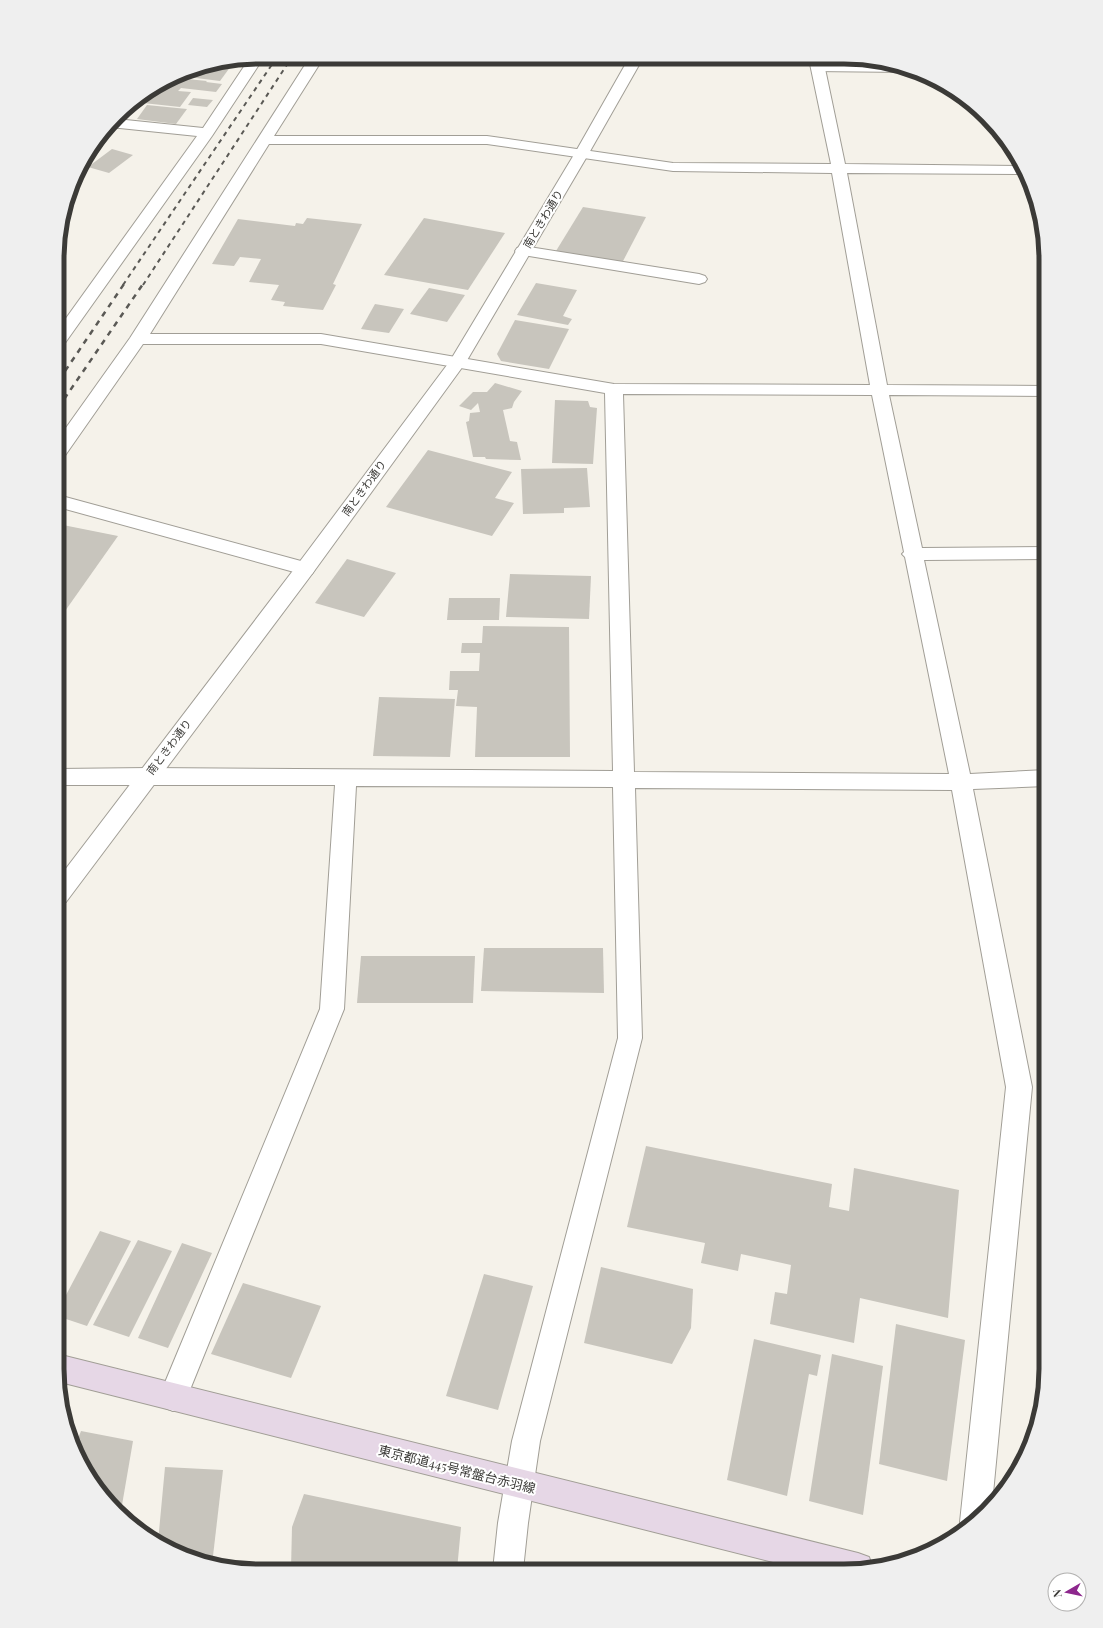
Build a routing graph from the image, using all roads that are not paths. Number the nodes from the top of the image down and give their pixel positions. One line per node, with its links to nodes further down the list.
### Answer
1 (252, 64): 8 (street)
2 (313, 64): 9 (street)
3 (633, 64): 10 (street, 南ときわ通り)
4 (817, 64): 11 (street)
5 (835, 64): 6 (street)
6 (869, 66)
7 (118, 124): 8 (street)
8 (207, 133): 16 (street)
9 (265, 140): 10 (street); 17 (street)
10 (582, 153): 11 (street); 13 (street, 南ときわ通り)
11 (839, 170): 12 (street); 19 (street)
12 (1017, 170)
13 (520, 257): 14 (street); 15 (street); 18 (street, 南ときわ通り)
14 (700, 279)
15 (636, 282)
16 (64, 330)
17 (138, 339): 18 (street); 22 (street)
18 (458, 362): 20 (street); 26 (street, 南ときわ通り)
19 (879, 389): 20 (street); 21 (street); 25 (street)
20 (614, 390): 31 (street)
21 (1039, 391)
22 (64, 444)
23 (64, 503): 26 (street)
24 (1039, 553): 25 (street)
25 (912, 554): 32 (street)
26 (305, 569): 27 (street, 南ときわ通り)
27 (148, 776): 28 (street); 29 (street); 33 (street, 南ときわ通り)
28 (64, 777)
29 (346, 778): 31 (street); 35 (street)
30 (1039, 778): 32 (street)
31 (625, 781): 32 (street); 36 (street)
32 (961, 782): 37 (street)
33 (64, 888)
34 (64, 1370): 35 (main road, 東京都道445号常盤台赤羽線)
35 (173, 1397): 36 (main road, 東京都道445号常盤台赤羽線)
36 (520, 1484): 38 (street); 39 (main road, 東京都道445号常盤台赤羽線)
37 (976, 1513)
38 (509, 1564)
39 (842, 1564)

